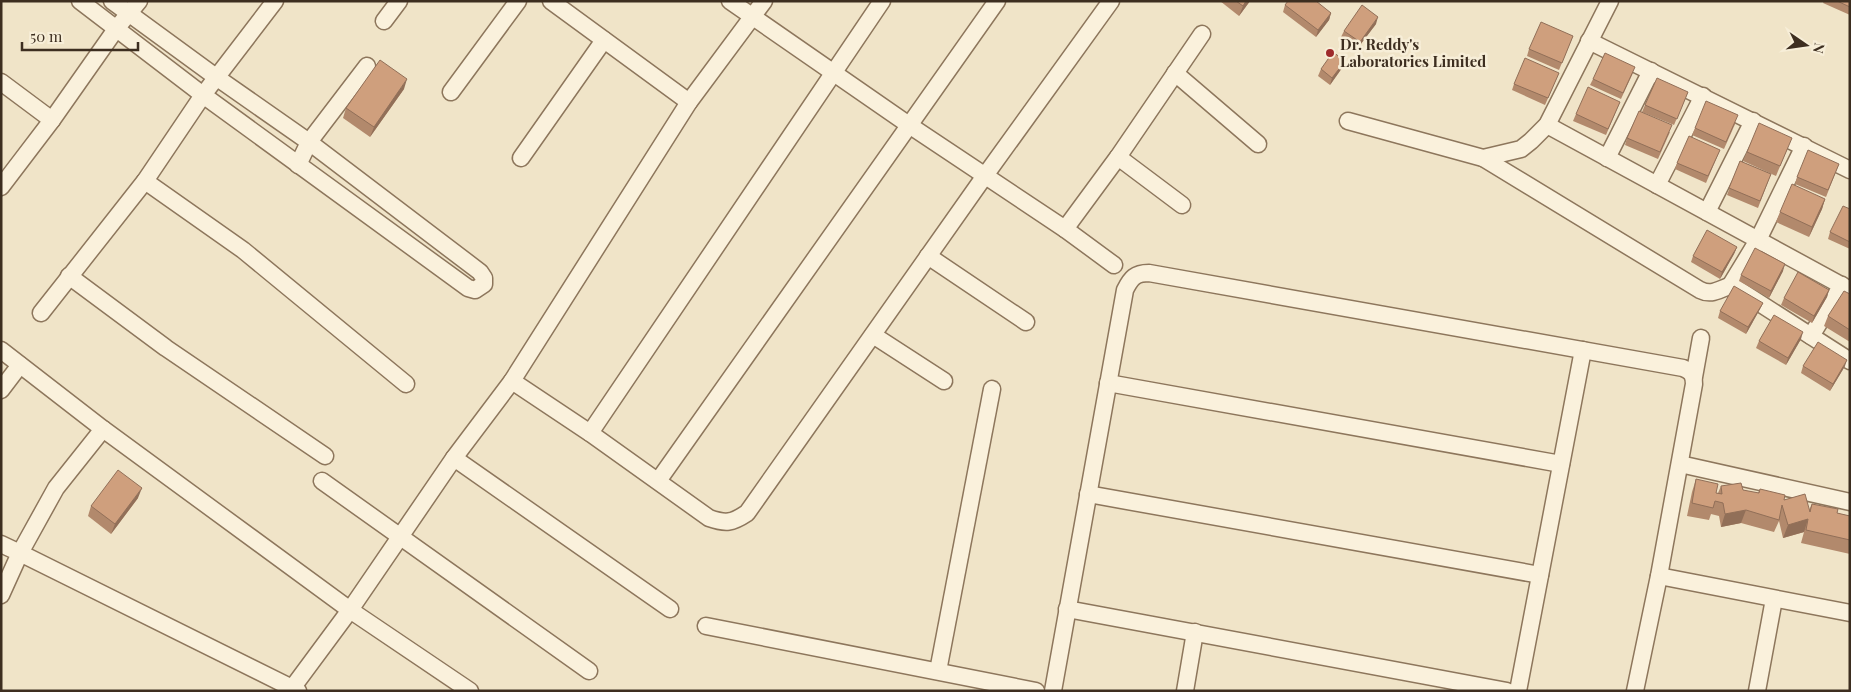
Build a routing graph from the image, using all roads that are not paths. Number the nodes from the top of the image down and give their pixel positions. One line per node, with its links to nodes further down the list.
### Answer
1 (80, 1): 17 (street)
2 (112, 1): 14 (street)
3 (139, 1): 14 (street)
4 (275, 1): 25 (street)
5 (399, 1): 16 (street)
6 (518, 1): 27 (street)
7 (551, 1): 19 (street)
8 (730, 1): 15 (street)
9 (764, 1): 15 (street)
10 (882, 1): 23 (street)
11 (997, 1): 34 (street)
12 (1111, 1): 45 (street)
13 (1610, 1): 20 (street)
14 (129, 14): 17 (street); 25 (street)
15 (753, 17): 23 (street); 30 (street)
16 (384, 21)
17 (116, 29): 28 (street); 31 (street)
18 (1202, 34): 24 (street)
19 (604, 40): 30 (street); 40 (street)
20 (1589, 41): 22 (street); 35 (street)
21 (367, 66): 36 (street)
22 (1651, 71): 29 (street); 42 (street)
23 (833, 73): 34 (street); 75 (street)
24 (1175, 73): 37 (street); 39 (street)
25 (216, 77): 28 (street); 36 (street)
26 (1, 82): 31 (street)
27 (451, 92)
28 (203, 95): 43 (street); 46 (street)
29 (1703, 96): 33 (street); 47 (street)
30 (689, 102): 68 (street)
31 (52, 120): 48 (street)
32 (1348, 121): 41 (street)
33 (1753, 121): 38 (street); 50 (street)
34 (909, 125): 45 (street); 81 (street)
35 (1547, 125): 41 (street); 42 (street)
36 (310, 142): 43 (street); 43 (street)
37 (1258, 144)
38 (1804, 146): 44 (street); 52 (street)
39 (1118, 157): 49 (street); 51 (street)
40 (520, 158)
41 (1483, 158): 56 (street)
42 (1607, 158): 47 (street)
43 (298, 165)
44 (1850, 170)
45 (984, 177): 51 (street); 53 (street)
46 (145, 181): 55 (street); 70 (street)
47 (1657, 185): 50 (street)
48 (1, 187)
49 (1182, 205)
50 (1707, 212): 52 (street)
51 (1065, 229): 54 (street)
52 (1758, 240): 56 (street); 57 (street)
53 (928, 256): 59 (street); 60 (street)
54 (1114, 265)
55 (69, 276): 58 (street); 76 (street)
56 (1730, 286): 61 (street)
57 (1846, 288): 61 (street)
58 (41, 313)
59 (1026, 322)
60 (873, 334): 69 (street); 81 (street)
61 (1811, 336): 65 (street)
62 (1701, 338): 67 (street)
63 (1, 350): 66 (street)
64 (1583, 350): 67 (street); 71 (street); 78 (street)
65 (1850, 361)
66 (20, 365): 73 (street); 74 (street)
67 (1694, 377): 79 (street)
68 (512, 381): 75 (street); 77 (street)
69 (944, 381)
70 (406, 384)
71 (1108, 384): 78 (street); 82 (street)
72 (992, 389): 98 (street)
73 (1, 390)
74 (103, 429): 86 (street); 93 (street)
75 (590, 433): 81 (street)
76 (325, 456)
77 (454, 458): 84 (street); 91 (street)
78 (1561, 464): 87 (street)
79 (1680, 464): 83 (street); 88 (street)
80 (322, 481): 84 (street)
81 (658, 481)
82 (1088, 494): 87 (street); 92 (street)
83 (1850, 502)
84 (400, 537): 93 (street); 97 (street)
85 (1, 544): 86 (street)
86 (20, 554): 89 (street); 99 (street)
87 (1540, 575): 105 (street)
88 (1659, 576): 90 (street); 106 (street)
89 (1, 595)
90 (1774, 599): 94 (street); 107 (street)
91 (670, 609)
92 (1068, 609): 96 (street); 102 (street)
93 (350, 610): 99 (street); 100 (street)
94 (1850, 613)
95 (706, 626): 98 (street)
96 (1195, 632): 103 (street); 104 (street)
97 (589, 671)
98 (938, 671): 101 (street)
99 (296, 689)
100 (470, 691)
101 (1036, 691)
102 (1053, 691)
103 (1185, 691)
104 (1507, 691)
105 (1518, 691)
106 (1636, 691)
107 (1757, 691)

